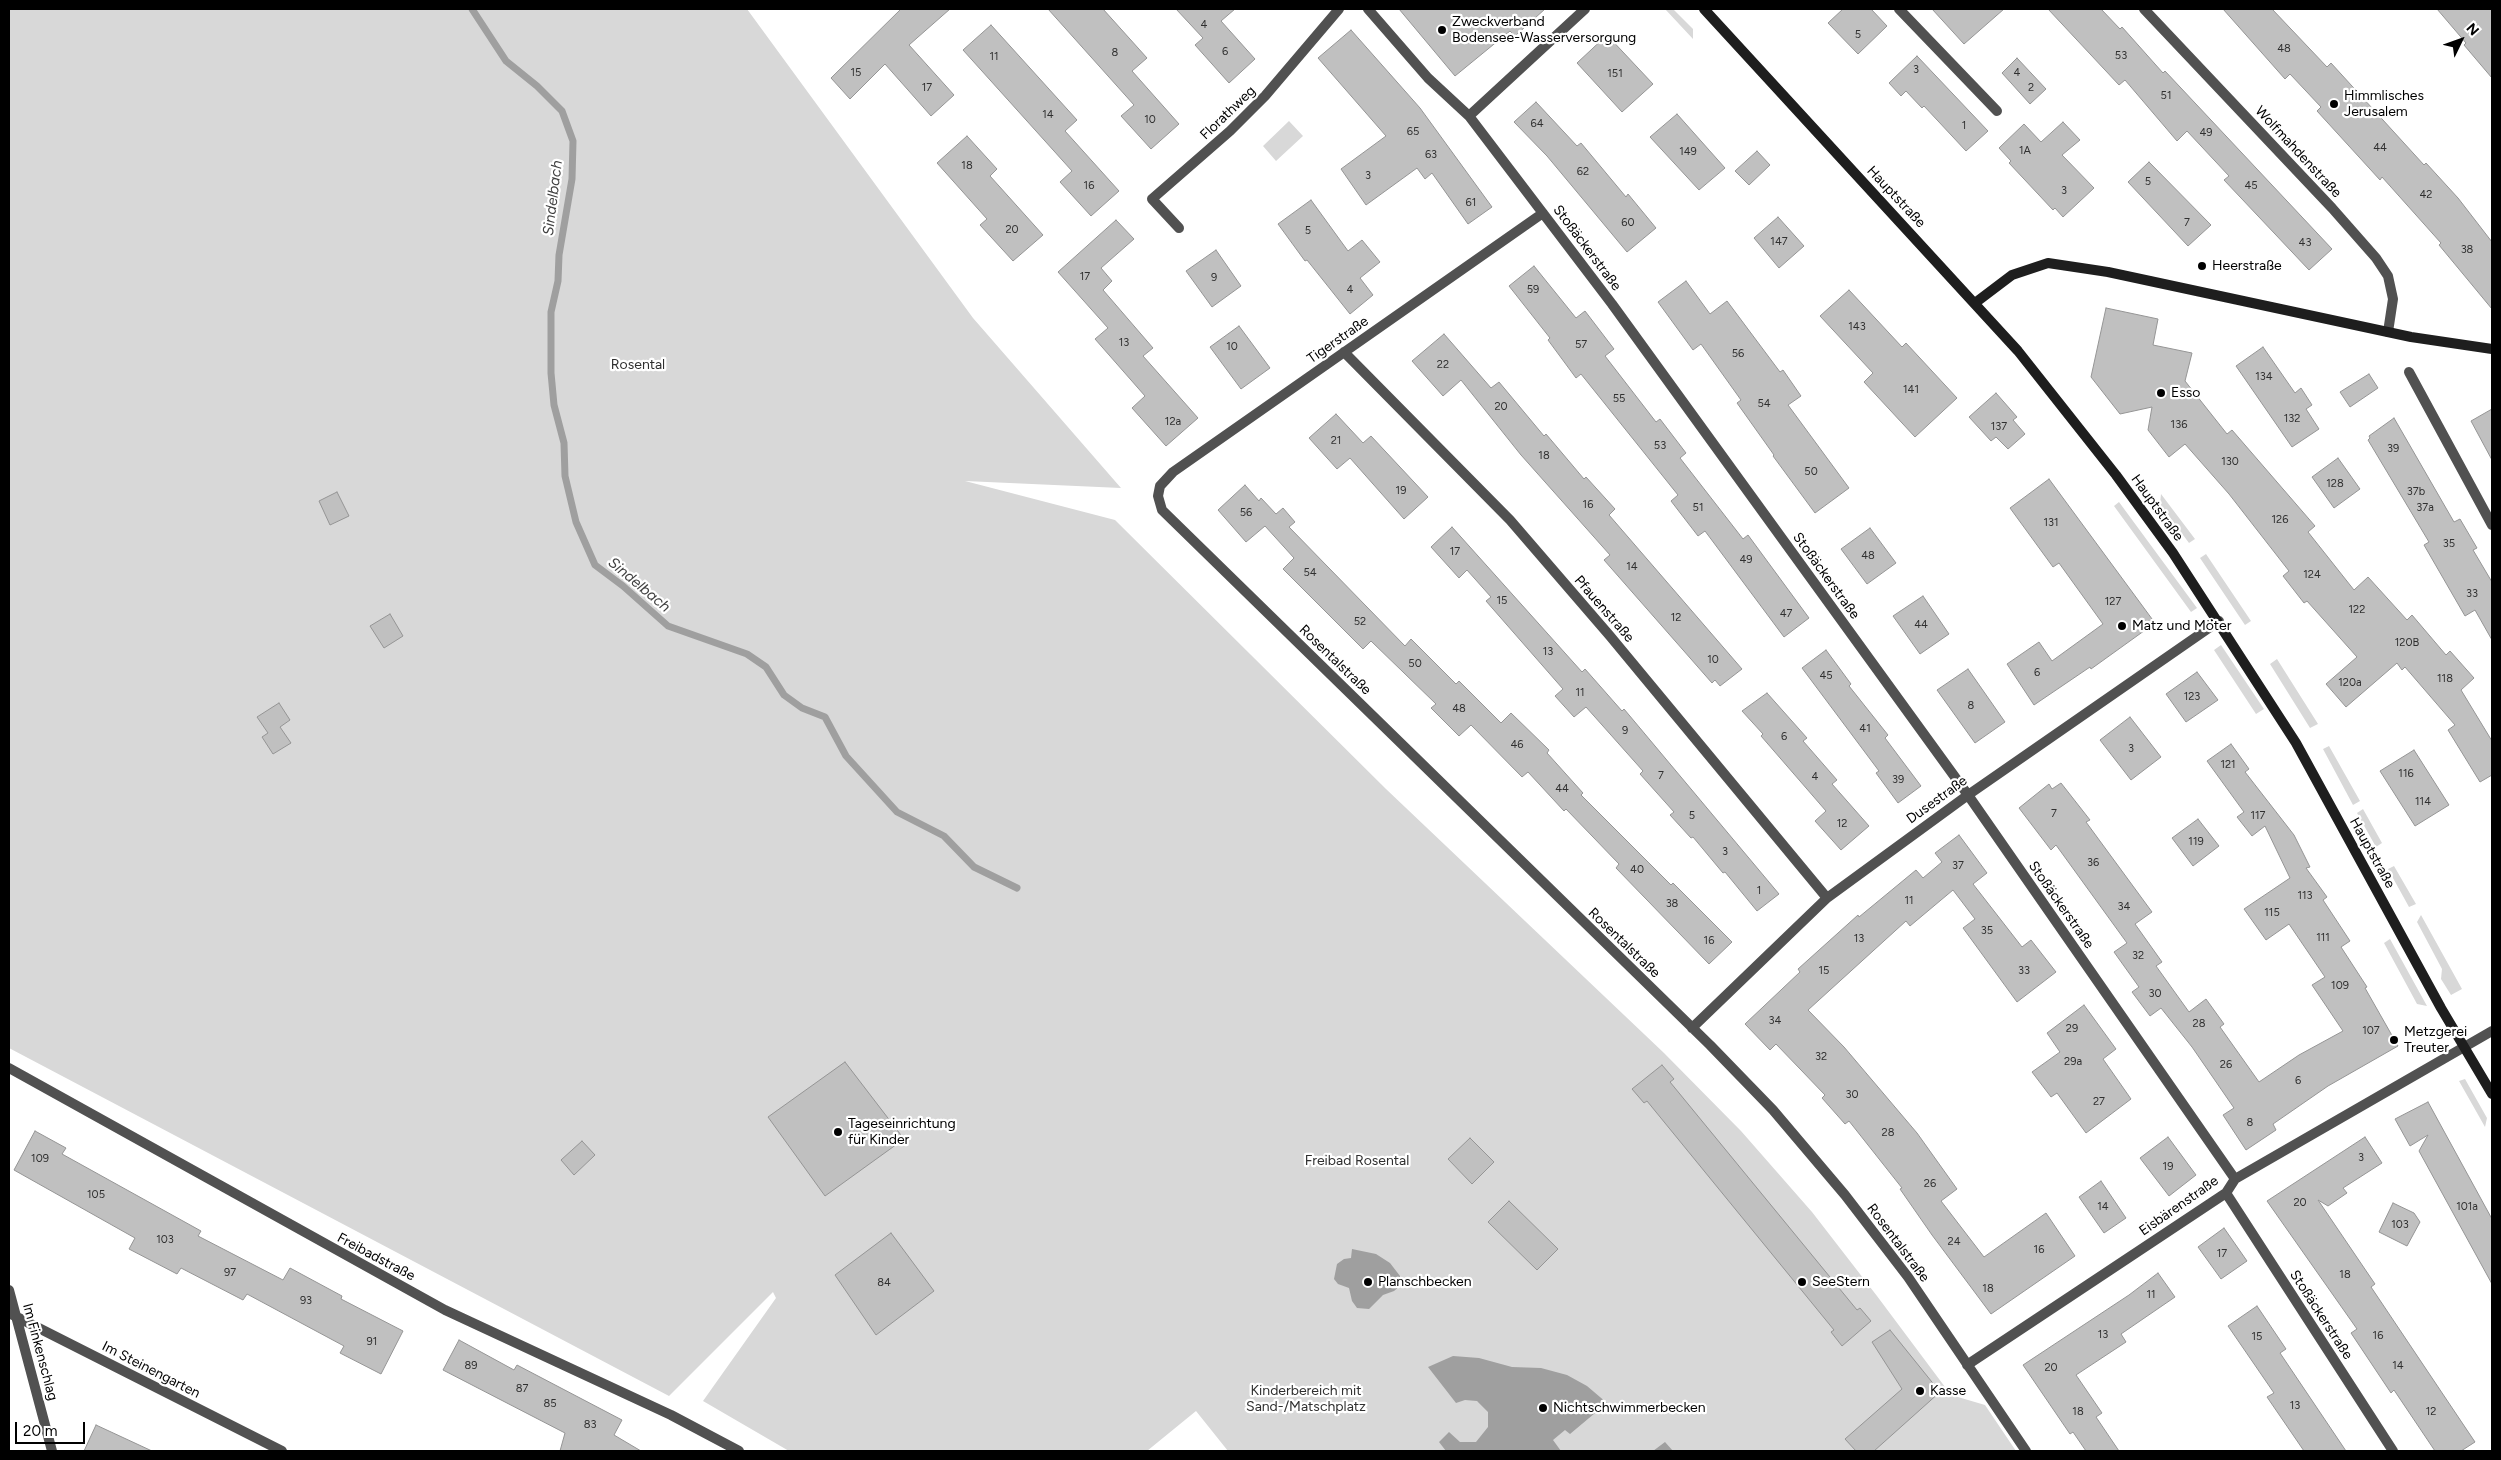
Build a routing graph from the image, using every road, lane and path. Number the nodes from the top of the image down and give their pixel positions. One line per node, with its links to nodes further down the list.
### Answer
1 (1339, 9): 10 (street, Florathweg)
2 (1368, 9): 8 (street, Stoßäckerstraße)
3 (1585, 9): 8 (street)
4 (1704, 9): 11 (main road, Hauptstraße)
5 (1899, 9): 7 (street)
6 (2144, 9): 12 (street, Wolfmahdenstraße)
7 (1997, 111)
8 (1469, 116): 9 (street, Stoßäckerstraße)
9 (1543, 213): 14 (street, Tigerstraße); 19 (street, Stoßäckerstraße)
10 (1179, 228)
11 (1975, 303): 12 (main road); 18 (main road, Hauptstraße)
12 (2388, 332): 13 (main road)
13 (2492, 349)
14 (1344, 352): 16 (street, Tigerstraße); 20 (street, Pfauenstraße)
15 (2409, 372): 17 (street)
16 (1158, 496): 21 (street, Rosentalstraße)
17 (2492, 525)
18 (2218, 621): 19 (street, Dusestraße); 23 (main road, Hauptstraße)
19 (1968, 795): 20 (street, Dusestraße); 26 (street, Stoßäckerstraße)
20 (1826, 898): 21 (street, Dusestraße)
21 (1692, 1028): 30 (street, Rosentalstraße)
22 (2492, 1031): 23 (street, Eisbärenstraße)
23 (2462, 1046): 25 (main road, Hauptstraße); 26 (street, Eisbärenstraße)
24 (9, 1068): 33 (street, Freibadstraße)
25 (2492, 1094)
26 (2235, 1179): 27 (street, Eisbärenstraße)
27 (2226, 1193): 30 (street, Eisbärenstraße); 35 (street, Stoßäckerstraße)
28 (9, 1290): 29 (street, Im Finkenschlag)
29 (13, 1315): 31 (street, Im Finkenschlag); 32 (street, Im Steinengarten)
30 (1967, 1365): 34 (street, Rosentalstraße)
31 (52, 1451)
32 (282, 1451)
33 (739, 1451)
34 (2026, 1451)
35 (2394, 1451)

